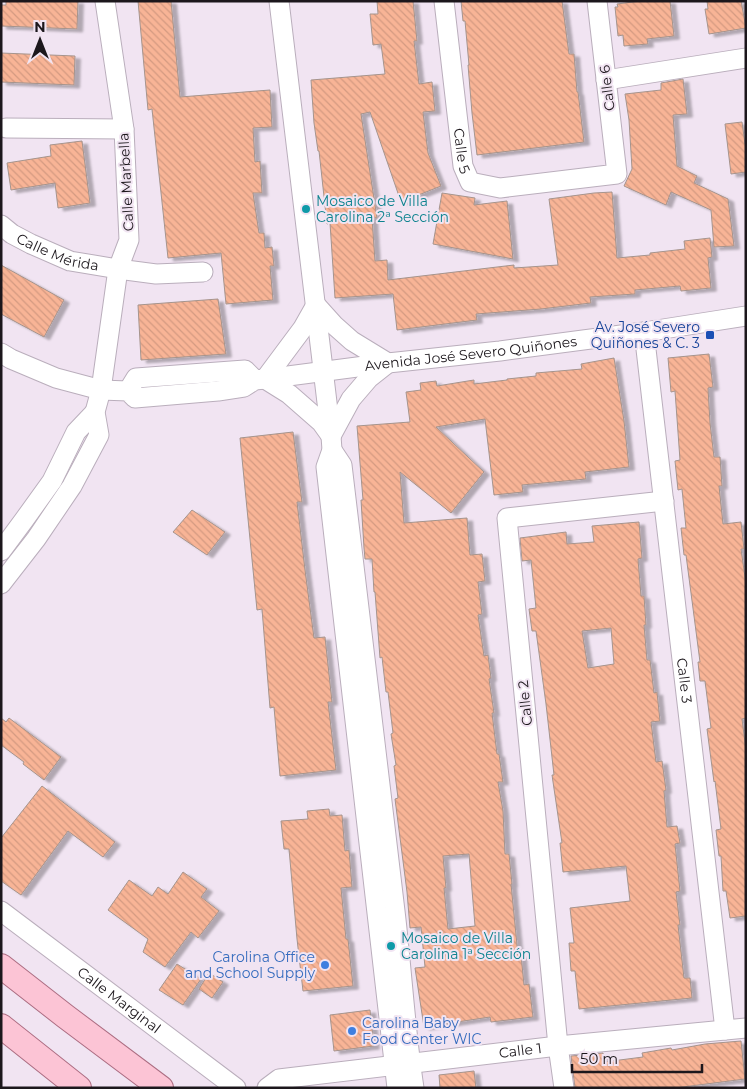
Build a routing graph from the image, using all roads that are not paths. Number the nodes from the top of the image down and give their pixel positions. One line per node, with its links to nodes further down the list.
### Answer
1 (105, 1): 8 (street, Calle Marbella)
2 (279, 1): 13 (street)
3 (444, 1): 9 (street, Calle 5)
4 (597, 1): 6 (street, Calle 6)
5 (746, 58): 6 (street)
6 (606, 80): 9 (street, Calle 6)
7 (6, 128): 8 (street)
8 (124, 129): 11 (street, Calle Marbella)
9 (617, 174)
10 (1, 225): 11 (street, Calle Mérida)
11 (118, 269): 12 (street, Calle Mérida); 20 (street, Calle Marbella)
12 (203, 272)
13 (316, 305): 17 (street); 18 (street); 19 (street)
14 (746, 316): 15 (street, Avenida José Severo Quiñones)
15 (644, 332): 17 (street, Avenida José Severo Quiñones); 23 (street, Calle 3)
16 (1, 353): 20 (street, Avenida José Severo Quiñones)
17 (388, 363): 18 (street, Avenida José Severo Quiñones); 22 (street)
18 (324, 372): 19 (street, Avenida José Severo Quiñones); 22 (street)
19 (260, 380): 20 (street, Avenida José Severo Quiñones); 22 (street)
20 (101, 390): 21 (street)
21 (96, 412): 24 (street); 25 (street)
22 (332, 443): 34 (street)
23 (664, 501): 31 (street, Calle 3); 32 (street, Calle 2)
24 (1, 552): 25 (street)
25 (17, 564): 26 (street)
26 (1, 584)
27 (1, 911): 38 (street, Calle Marginal)
28 (1, 966): 37 (main road)
29 (1, 1026): 33 (main road)
30 (746, 1028): 31 (street, Calle 1)
31 (725, 1030): 32 (street, Calle 1)
32 (558, 1046): 34 (street, Calle 1); 42 (street)
33 (33, 1052): 35 (main road); 36 (main road)
34 (403, 1065): 39 (street, Calle 1); 40 (street); 41 (street)
35 (62, 1088)
36 (79, 1088)
37 (161, 1088)
38 (236, 1088)
39 (267, 1088)
40 (397, 1088)
41 (414, 1088)
42 (564, 1088)

